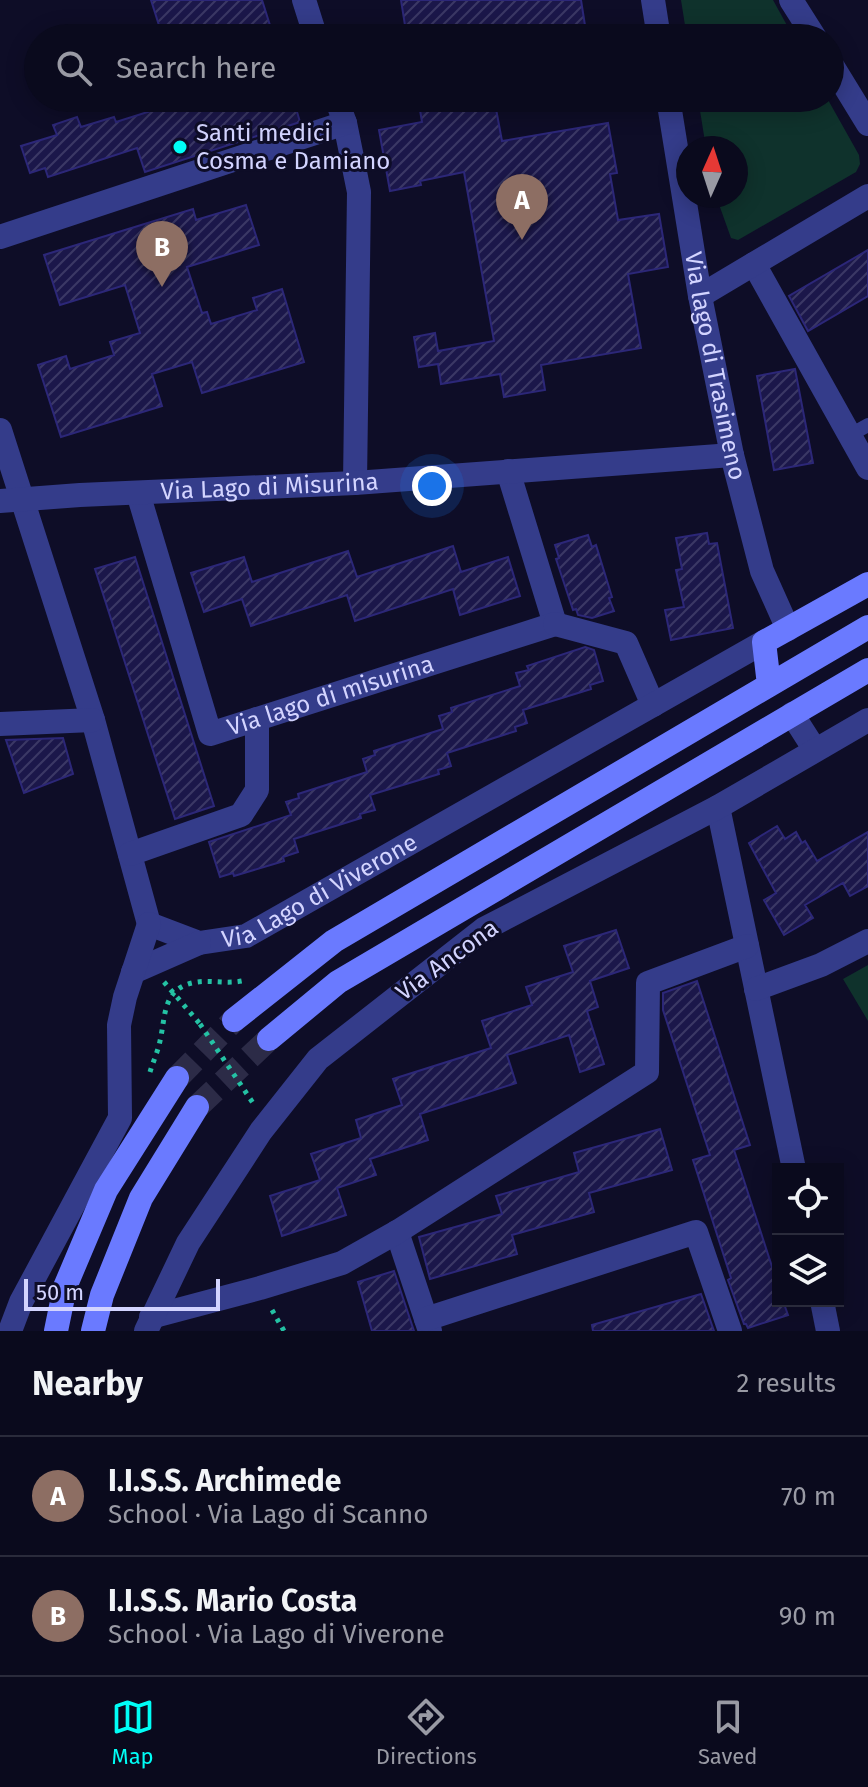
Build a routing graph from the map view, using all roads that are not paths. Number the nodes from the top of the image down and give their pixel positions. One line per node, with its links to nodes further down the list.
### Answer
1 (304, 0): 4 (street)
2 (653, 0): 5 (street)
3 (791, 0): 6 (street)
4 (312, 24)
5 (657, 24)
6 (806, 24)
7 (844, 85): 11 (street)
8 (341, 112): 10 (street)
9 (670, 112): 15 (street, Via lago di Trasimeno)
10 (345, 123): 13 (street); 21 (street)
11 (868, 124)
12 (868, 196): 14 (street)
13 (0, 237)
14 (754, 264): 15 (street); 17 (street)
15 (700, 296): 18 (street, Via lago di Trasimeno)
16 (0, 430): 23 (street)
17 (859, 430): 19 (street)
18 (732, 455): 20 (street, Via Lago di Misurina); 27 (street, Via lago di Trasimeno)
19 (868, 468)
20 (508, 471): 21 (street, Via Lago di Misurina); 25 (street)
21 (355, 483): 22 (street, Via Lago di Misurina)
22 (138, 493): 23 (street, Via Lago di Misurina); 33 (street, Via lago di misurina)
23 (11, 500): 34 (street)
24 (868, 584): 27 (street)
25 (555, 624): 31 (street); 33 (street, Via lago di misurina)
26 (868, 627): 30 (street)
27 (788, 629): 28 (street)
28 (764, 642): 30 (street); 31 (street, Via Lago di Viverone)
29 (868, 670): 32 (street, Via Ancona)
30 (769, 685): 46 (street)
31 (653, 705): 42 (street, Via Lago di Viverone)
32 (792, 714): 37 (street); 47 (street, Via Ancona)
33 (257, 719): 39 (street)
34 (93, 720): 36 (street); 39 (street)
35 (868, 720): 37 (street, Via Ancona)
36 (0, 724)
37 (815, 750): 38 (street, Via Ancona)
38 (718, 807): 43 (street); 53 (street, Via Ancona)
39 (130, 854): 40 (street)
40 (149, 924): 42 (street, Via Lago di Viverone); 44 (street)
41 (868, 941): 45 (street)
42 (199, 943): 44 (street)
43 (747, 946): 45 (street); 51 (street)
44 (144, 972): 55 (street)
45 (756, 989): 50 (street)
46 (234, 1020)
47 (269, 1039)
48 (177, 1078): 56 (street)
49 (197, 1107): 57 (street)
50 (793, 1163)
51 (397, 1232): 53 (street); 54 (street)
52 (823, 1307): 59 (street)
53 (149, 1324)
54 (428, 1325): 58 (street)
55 (10, 1331)
56 (56, 1331)
57 (93, 1331)
58 (730, 1331)
59 (828, 1331)

